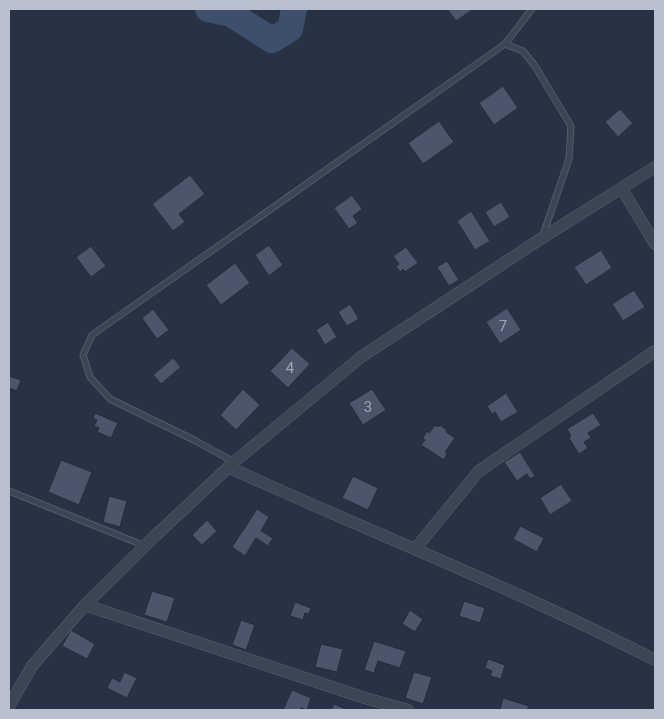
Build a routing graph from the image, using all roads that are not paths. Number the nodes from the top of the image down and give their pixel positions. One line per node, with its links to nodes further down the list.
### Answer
1 (532, 9): 2 (lane)
2 (504, 44): 5 (lane); 8 (lane)
3 (655, 167): 4 (street)
4 (622, 189): 5 (street); 6 (street)
5 (542, 238): 8 (street)
6 (655, 244)
7 (655, 351): 11 (street)
8 (231, 464): 10 (street); 11 (street)
9 (9, 491): 10 (lane)
10 (145, 546): 12 (street)
11 (415, 549): 13 (street)
12 (85, 605): 14 (street); 15 (street)
13 (655, 660)
14 (9, 706)
15 (408, 710)

